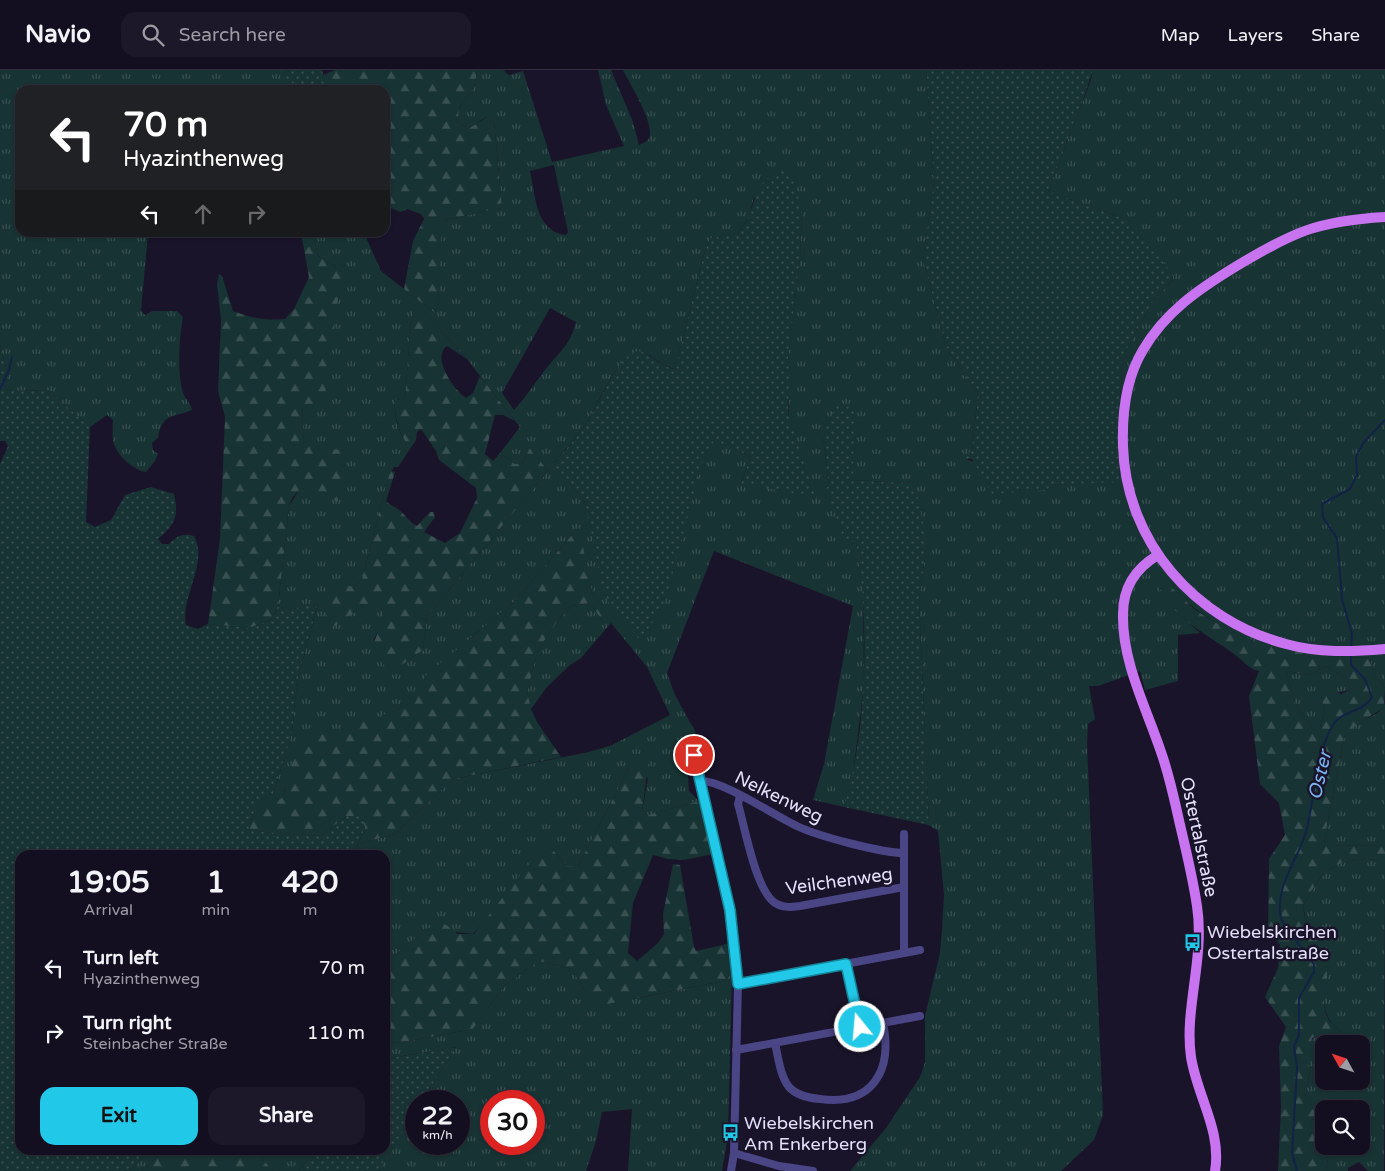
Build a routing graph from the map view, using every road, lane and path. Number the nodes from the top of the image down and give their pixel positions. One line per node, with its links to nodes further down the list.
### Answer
1 (1385, 217): 2 (main road)
2 (1158, 555): 3 (main road); 23 (main road, Ostertalstraße)
3 (1385, 649)
4 (690, 744): 5 (street)
5 (701, 781): 6 (street, Nelkenweg); 13 (street)
6 (740, 796): 8 (street, Nelkenweg); 9 (street, Veilchenweg)
7 (904, 834): 8 (street)
8 (904, 853): 9 (street)
9 (904, 887): 11 (street)
10 (920, 950): 11 (street)
11 (904, 953): 12 (street)
12 (846, 964): 13 (street); 16 (street)
13 (738, 984): 18 (street)
14 (920, 1016): 15 (street)
15 (883, 1023): 16 (street); 17 (street)
16 (860, 1027): 17 (street)
17 (775, 1043): 18 (street)
18 (736, 1050): 19 (street)
19 (734, 1153): 20 (street); 21 (street)
20 (778, 1169): 22 (street)
21 (731, 1171)
22 (814, 1171)
23 (1215, 1171)

